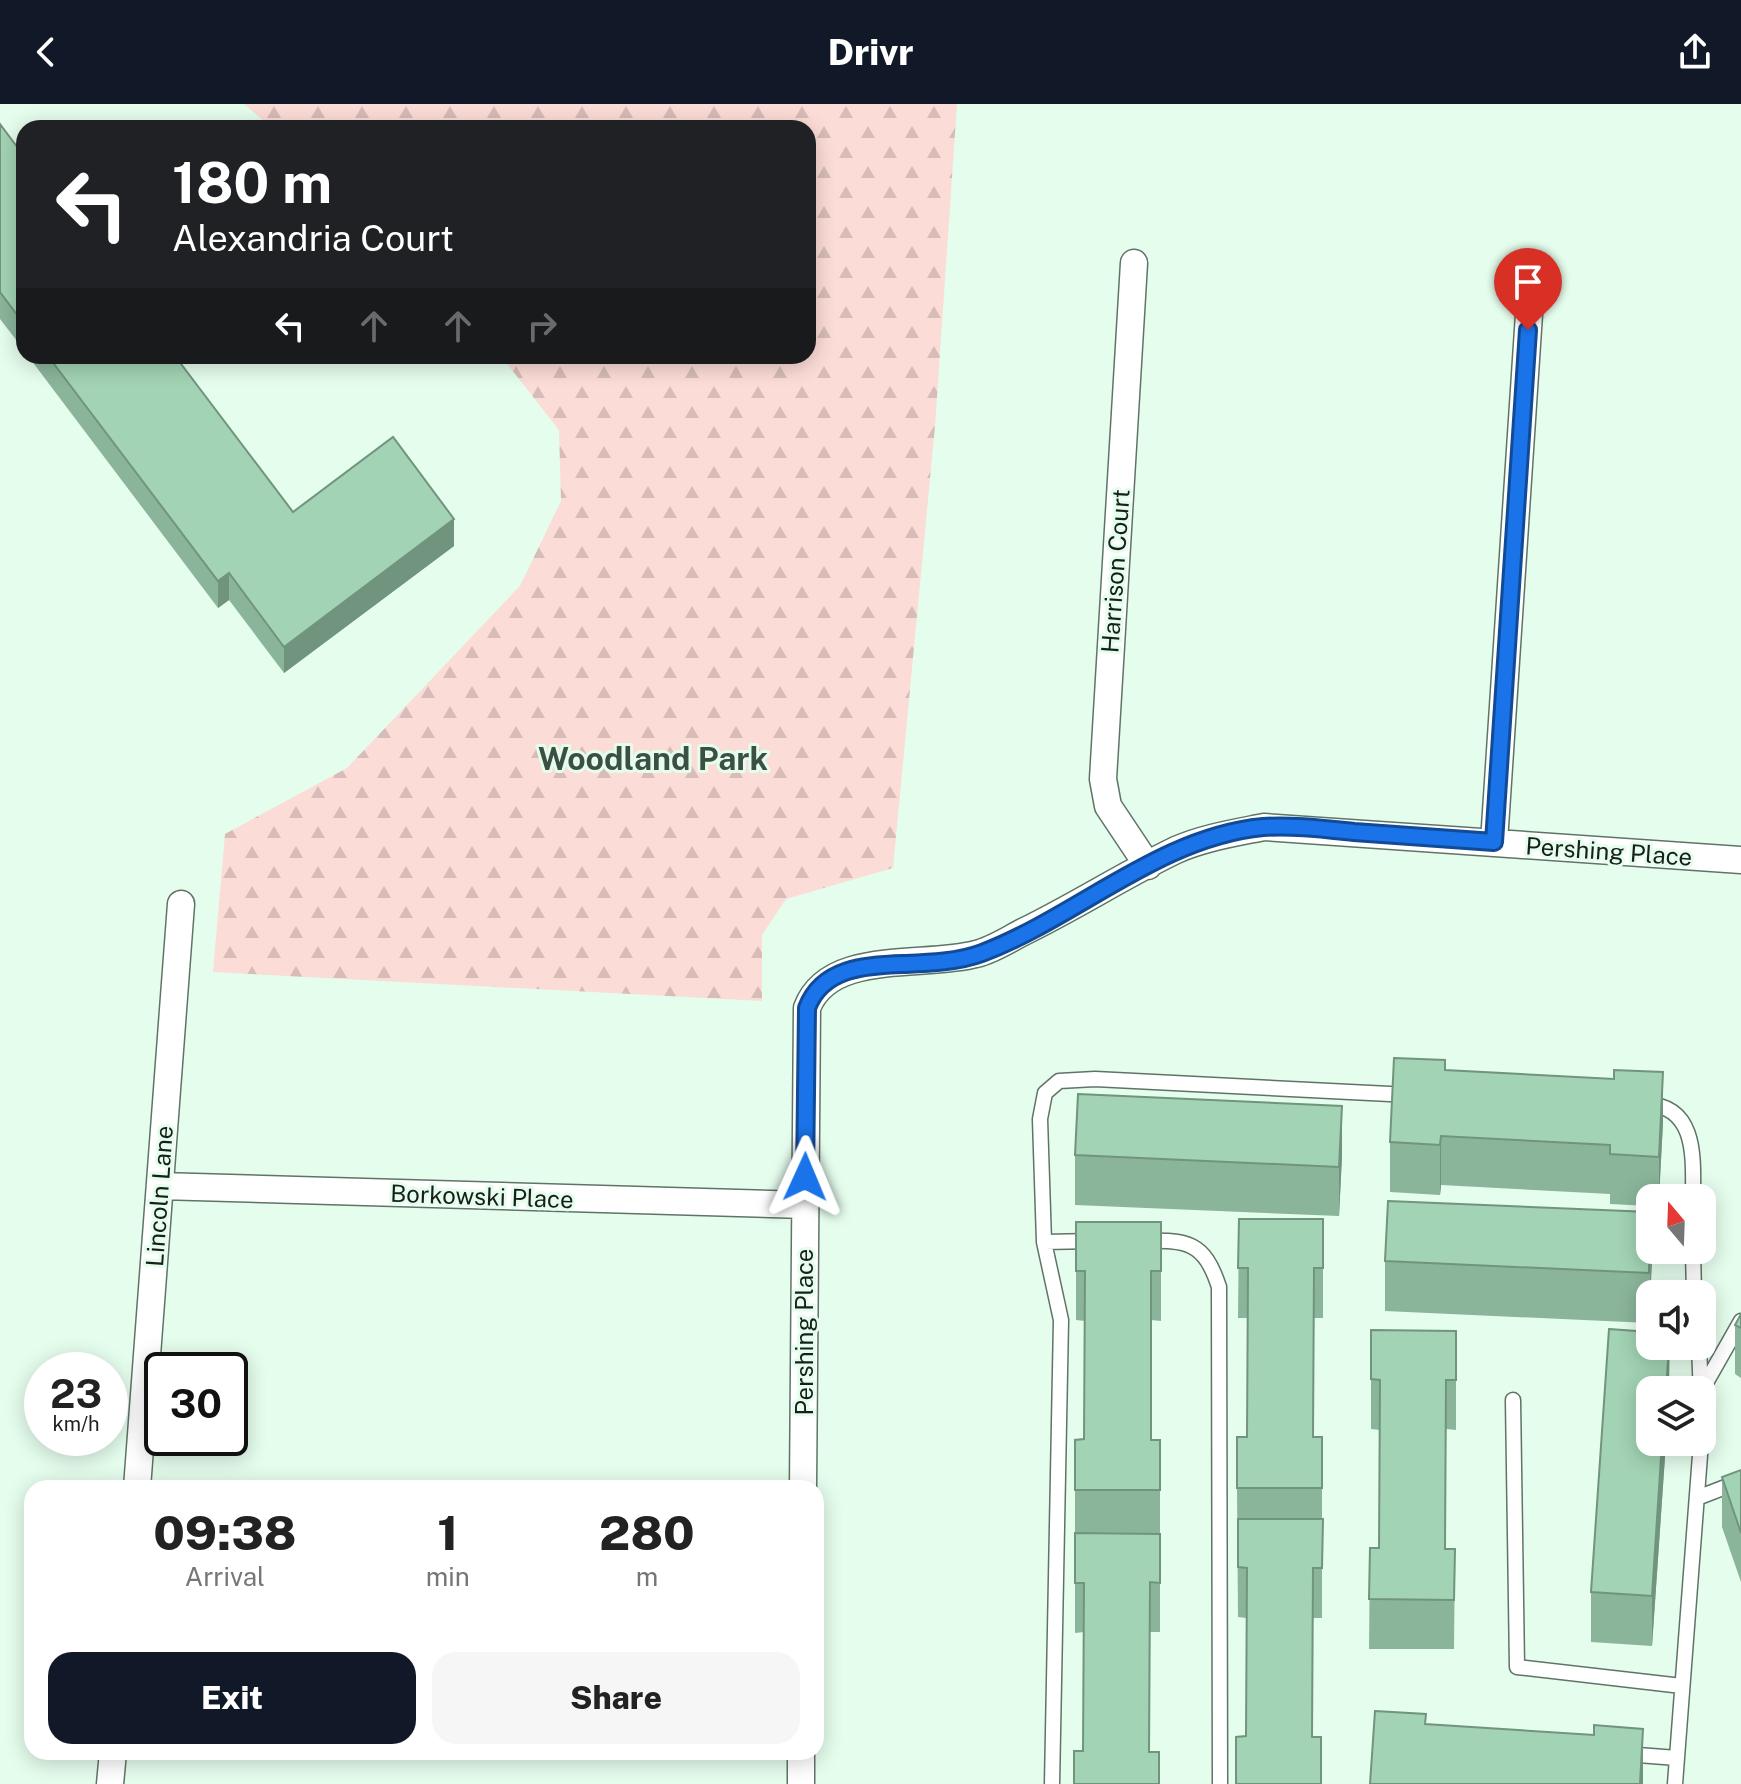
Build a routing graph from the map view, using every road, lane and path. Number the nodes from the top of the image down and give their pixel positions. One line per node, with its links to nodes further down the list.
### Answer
1 (1134, 263): 5 (street, Harrison Court)
2 (1530, 299): 3 (street)
3 (1494, 842): 4 (street, Pershing Place); 5 (street, Pershing Place)
4 (1741, 860)
5 (1148, 866): 11 (street, Pershing Place)
6 (181, 904): 10 (street, Lincoln Lane)
7 (1428, 1096): 12 (lane)
8 (1626, 1103): 9 (lane)
9 (1693, 1184)
10 (160, 1186): 11 (street, Borkowski Place); 17 (street, Lincoln Lane)
11 (805, 1205): 18 (street, Pershing Place)
12 (1044, 1242): 28 (lane); 29 (lane)
13 (1741, 1321): 14 (lane)
14 (1710, 1376)
15 (1513, 1400): 21 (lane)
16 (1700, 1456): 20 (lane)
17 (138, 1480)
18 (803, 1480)
19 (1741, 1481): 20 (lane)
20 (1697, 1498): 21 (lane)
21 (1682, 1686): 23 (lane)
22 (1615, 1754): 23 (lane)
23 (1677, 1758): 30 (lane)
24 (112, 1760): 26 (street)
25 (801, 1760): 27 (street)
26 (110, 1784)
27 (801, 1784)
28 (1052, 1784)
29 (1220, 1784)
30 (1675, 1784)

